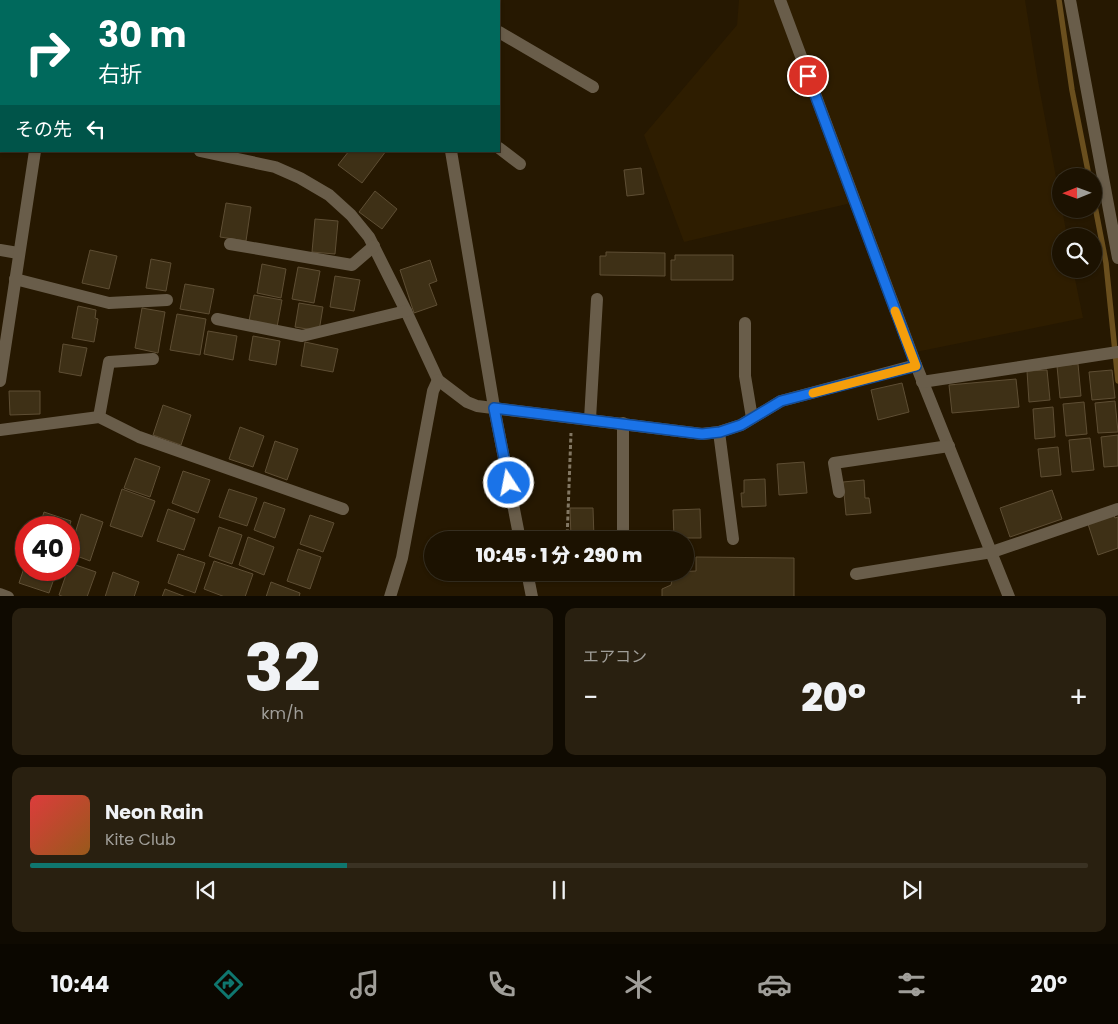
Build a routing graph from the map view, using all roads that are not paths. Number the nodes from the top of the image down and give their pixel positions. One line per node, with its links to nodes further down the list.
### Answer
1 (780, 0): 23 (street)
2 (1070, 0): 14 (street)
3 (500, 33): 4 (street)
4 (593, 86)
5 (500, 149): 9 (street)
6 (35, 152): 13 (street)
7 (205, 152): 11 (street)
8 (451, 152): 27 (street)
9 (520, 164)
10 (230, 244): 11 (street)
11 (374, 246): 18 (street)
12 (0, 250): 13 (street)
13 (18, 253): 15 (street)
14 (1118, 258)
15 (15, 279): 17 (street); 25 (street)
16 (596, 299): 30 (street)
17 (167, 300)
18 (406, 310): 19 (street); 24 (street)
19 (217, 319)
20 (745, 323): 29 (street)
21 (1118, 352): 26 (street)
22 (153, 359): 28 (street)
23 (916, 366): 26 (street); 29 (street)
24 (438, 380): 27 (street); 46 (street)
25 (0, 381)
26 (922, 382): 34 (street)
27 (494, 408): 30 (street); 38 (street)
28 (99, 417): 32 (street); 36 (street)
29 (752, 418): 33 (street)
30 (590, 419): 31 (street)
31 (623, 423): 33 (street); 39 (street)
32 (0, 430)
33 (720, 432): 40 (street)
34 (948, 446): 35 (street); 41 (street)
35 (839, 492)
36 (343, 509)
37 (1118, 509): 41 (street)
38 (518, 531)
39 (623, 531)
40 (732, 539)
41 (992, 552): 42 (street); 48 (street)
42 (856, 574)
43 (529, 581): 47 (street)
44 (0, 594): 45 (street)
45 (8, 596)
46 (390, 596)
47 (532, 596)
48 (1009, 596)

